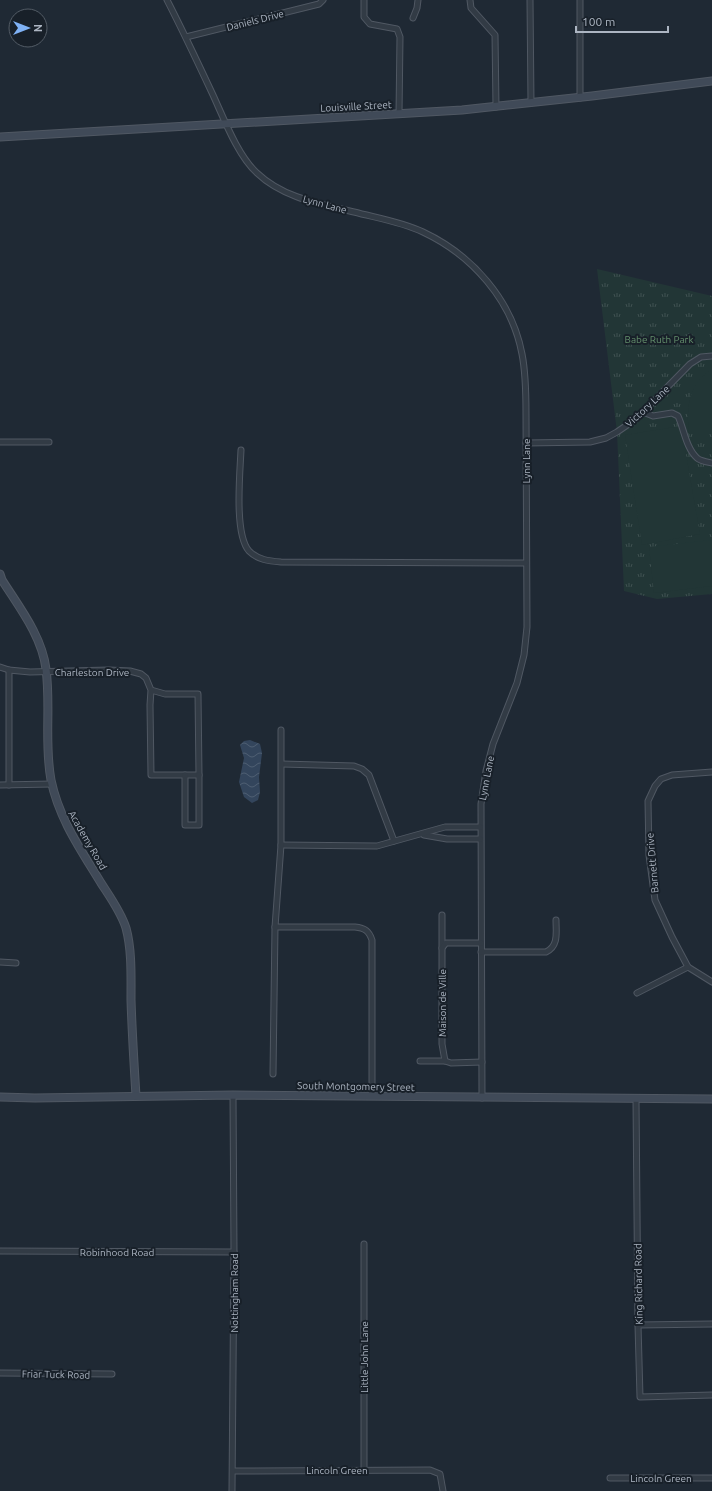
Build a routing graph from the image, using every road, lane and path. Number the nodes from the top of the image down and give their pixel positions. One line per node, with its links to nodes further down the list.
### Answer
1 (167, 0): 9 (street, Lynn Lane)
2 (323, 0): 9 (street, Daniels Drive)
3 (364, 0): 14 (street)
4 (418, 0): 8 (street)
5 (470, 0): 13 (street)
6 (530, 0): 12 (street)
7 (580, 0): 11 (street)
8 (413, 18)
9 (186, 37): 15 (street, Lynn Lane)
10 (712, 81): 11 (street, Louisville Street)
11 (580, 98): 12 (street, Louisville Street)
12 (531, 103): 13 (street, Louisville Street)
13 (496, 107): 14 (street, Louisville Street)
14 (399, 114): 15 (street, Louisville Street)
15 (226, 123): 16 (street, Louisville Street); 21 (street, Lynn Lane)
16 (0, 137)
17 (712, 356): 18 (street, Victory Lane)
18 (643, 412): 21 (street, Victory Lane); 23 (street)
19 (0, 442): 20 (street)
20 (49, 442)
21 (526, 443): 24 (street, Lynn Lane)
22 (242, 450): 24 (street)
23 (712, 463)
24 (526, 563): 38 (street, Lynn Lane)
25 (1, 578): 28 (street, Academy Road)
26 (0, 668): 27 (street, Charleston Drive)
27 (9, 670): 28 (street, Charleston Drive); 37 (street)
28 (47, 672): 29 (street, Charleston Drive); 35 (street, Academy Road)
29 (151, 690): 33 (street); 34 (street)
30 (281, 730): 31 (street)
31 (282, 764): 41 (street); 42 (street)
32 (712, 772): 51 (street, Barnett Drive)
33 (184, 775): 34 (street); 34 (street)
34 (199, 775)
35 (52, 784): 37 (street); 59 (street, Academy Road)
36 (0, 785): 37 (street)
37 (9, 785)
38 (480, 827): 39 (street); 40 (street, Lynn Lane)
39 (423, 834): 40 (street); 41 (street)
40 (480, 839): 46 (street, Lynn Lane)
41 (394, 841): 42 (street)
42 (281, 844): 45 (street)
43 (442, 915): 47 (street, Maison de Ville)
44 (556, 920): 48 (street)
45 (275, 927): 57 (street); 60 (street)
46 (481, 943): 47 (street); 48 (street, Lynn Lane)
47 (442, 948): 55 (street, Maison de Ville)
48 (481, 952): 56 (street, Lynn Lane)
49 (0, 962): 50 (street)
50 (16, 963)
51 (688, 967): 52 (street, Barnett Drive); 53 (street)
52 (712, 982)
53 (637, 994)
54 (420, 1061): 55 (street)
55 (445, 1061): 56 (street)
56 (482, 1062): 62 (street, Lynn Lane)
57 (273, 1074)
58 (233, 1095): 59 (street, South Montgomery Street); 60 (street, South Montgomery Street); 67 (street, Nottingham Road)
59 (136, 1096): 61 (street, South Montgomery Street)
60 (372, 1096): 62 (street, South Montgomery Street)
61 (0, 1097)
62 (482, 1098): 63 (street, South Montgomery Street)
63 (636, 1099): 64 (street, South Montgomery Street); 69 (street, King Richard Road)
64 (712, 1099)
65 (364, 1244): 73 (street, Little John Lane)
66 (0, 1251): 67 (street, Robinhood Road)
67 (234, 1252): 74 (street, Nottingham Road)
68 (712, 1324): 69 (street)
69 (638, 1325): 72 (street, King Richard Road)
70 (0, 1373): 71 (street, Friar Tuck Road)
71 (112, 1374)
72 (712, 1395)
73 (364, 1470): 74 (street, Lincoln Green); 78 (street, Lincoln Green)
74 (234, 1471): 77 (street, Nottingham Road)
75 (610, 1478): 76 (street, Lincoln Green)
76 (712, 1478)
77 (232, 1491)
78 (443, 1491)

